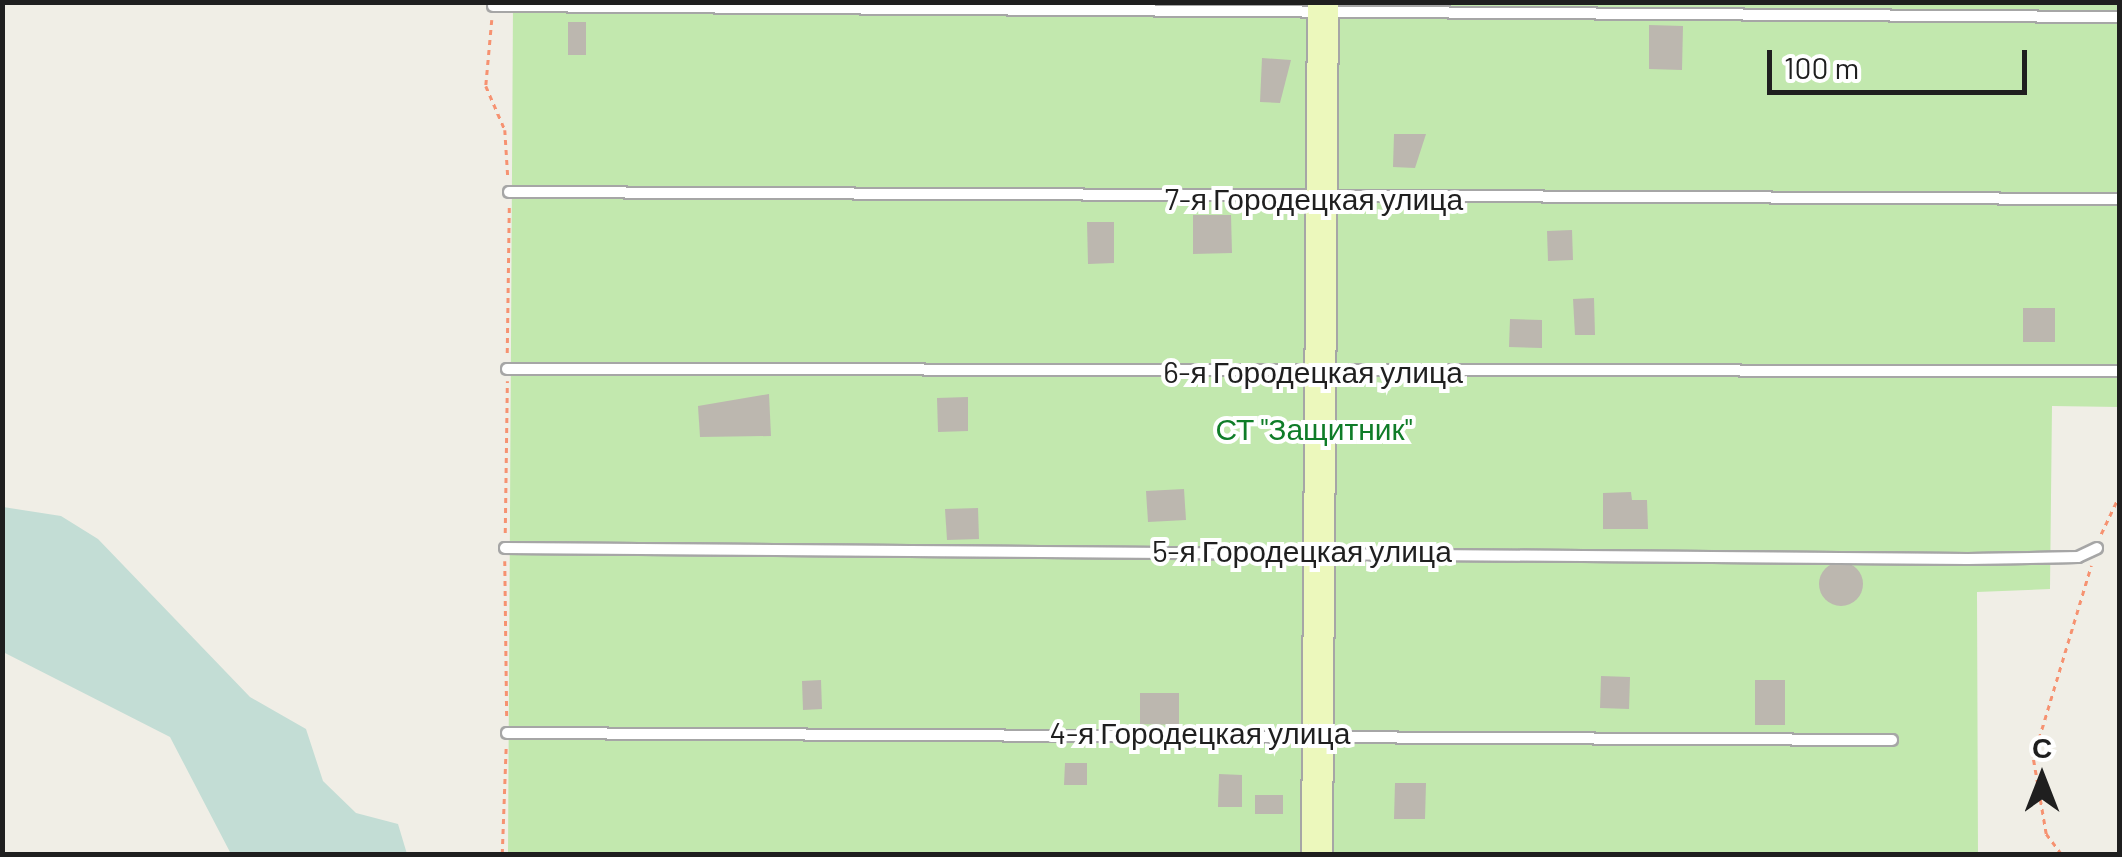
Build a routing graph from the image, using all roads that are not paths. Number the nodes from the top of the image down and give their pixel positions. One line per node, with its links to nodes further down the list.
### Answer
1 (493, 6): 2 (lane)
2 (1323, 8): 3 (lane); 5 (street)
3 (2120, 18)
4 (509, 192): 5 (lane, 7-я Городецкая улица)
5 (1324, 199): 6 (lane, 7-я Городецкая улица); 9 (street)
6 (2120, 199)
7 (507, 370): 9 (lane, 6-я Городецкая улица)
8 (2120, 371): 9 (lane, 6-я Городецкая улица)
9 (1318, 372): 12 (street)
10 (504, 548): 12 (lane, 5-я Городецкая улица)
11 (2097, 548): 12 (lane, 5-я Городецкая улица)
12 (1318, 549): 14 (street)
13 (507, 732): 14 (lane, 4-я Городецкая улица)
14 (1318, 732): 15 (lane, 4-я Городецкая улица); 16 (street)
15 (1892, 740)
16 (1317, 854)

